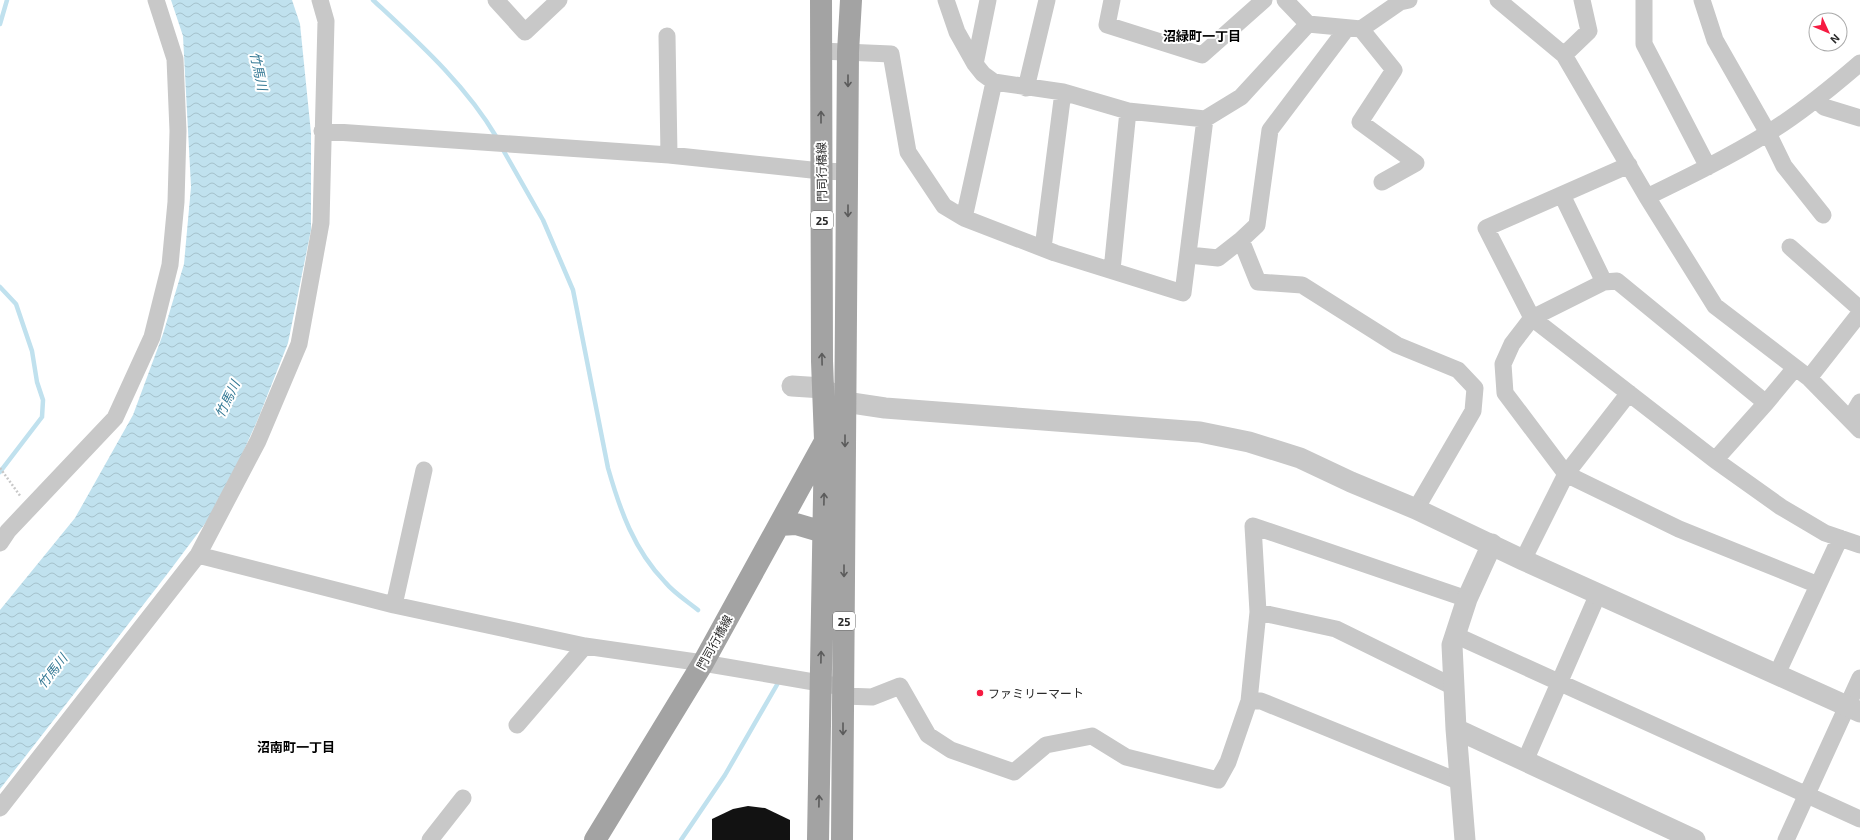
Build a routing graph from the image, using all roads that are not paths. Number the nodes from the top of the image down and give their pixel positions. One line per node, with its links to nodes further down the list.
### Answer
1 (156, 0): 71 (street)
2 (320, 0): 33 (street)
3 (496, 0): 4 (street)
4 (559, 0)
5 (822, 0): 21 (main road, 門司行橋線 / 25)
6 (851, 0): 22 (main road, 門司行橋線 / 25)
7 (946, 0): 25 (street)
8 (988, 0): 25 (street)
9 (1047, 0): 27 (street)
10 (1112, 0): 11 (street)
11 (1264, 0)
12 (1285, 0): 18 (street)
13 (1409, 0): 19 (street)
14 (1498, 0): 23 (street)
15 (1582, 0): 23 (street)
16 (1644, 0): 37 (street)
17 (1702, 0): 34 (street)
18 (1308, 24): 19 (street); 32 (street)
19 (1354, 29): 40 (street); 45 (street)
20 (667, 36): 35 (street)
21 (821, 51): 22 (street); 38 (main road, 門司行橋線 / 25, one-way to 21)
22 (848, 52): 39 (main road, 門司行橋線 / 25, one-way to 39); 44 (street)
23 (1564, 55): 36 (street)
24 (1860, 63): 29 (street)
25 (975, 64): 26 (street)
26 (994, 82): 27 (street); 44 (street)
27 (1026, 88): 28 (street)
28 (1063, 92): 30 (street); 47 (street)
29 (1817, 100): 31 (street); 34 (street)
30 (1128, 111): 32 (street); 49 (street)
31 (1860, 118)
32 (1205, 119): 48 (street)
33 (322, 131): 35 (street); 74 (street)
34 (1768, 133): 37 (street); 43 (street)
35 (669, 155): 38 (street)
36 (1630, 165): 41 (street); 42 (street)
37 (1708, 167): 42 (street)
38 (821, 171): 39 (street); 57 (main road, 門司行橋線 / 25, one-way to 38)
39 (848, 172): 59 (main road, 門司行橋線 / 25, one-way to 59)
40 (1382, 182)
41 (1562, 195): 50 (street); 53 (street)
42 (1647, 197): 54 (street)
43 (1823, 215)
44 (964, 218): 47 (street)
45 (1241, 240): 48 (street); 67 (street)
46 (1790, 247): 51 (street)
47 (1043, 248): 49 (street)
48 (1189, 255): 49 (street)
49 (1112, 270)
50 (1604, 282): 53 (street); 61 (street)
51 (1860, 308)
52 (1860, 313): 55 (street)
53 (1532, 318): 58 (street); 66 (street)
54 (1795, 368): 55 (street); 61 (street)
55 (1809, 378): 62 (street)
56 (792, 386): 57 (street)
57 (823, 388): 59 (street); 63 (main road, 門司行橋線 / 25)
58 (1629, 393): 64 (street); 66 (street)
59 (846, 402): 63 (main road, 門司行橋線 / 25); 67 (street); 89 (main road, 門司行橋線 / 25, one-way to 89)
60 (1860, 402): 62 (street)
61 (1766, 403): 64 (street)
62 (1855, 425)
63 (825, 440): 68 (main road, 門司行橋線 / 25); 69 (main road, 門司行橋線 / 25, one-way to 63)
64 (1715, 460): 70 (street)
65 (424, 470): 79 (street)
66 (1566, 474): 75 (street); 76 (street)
67 (1416, 509): 72 (street)
68 (779, 525): 69 (main road); 83 (main road, 門司行橋線 / 25)
69 (823, 532): 87 (main road, 門司行橋線 / 25, one-way to 69)
70 (1840, 538): 73 (street); 76 (street)
71 (0, 543)
72 (1492, 544): 75 (street); 78 (street)
73 (1860, 545)
74 (198, 555): 79 (street); 98 (street)
75 (1523, 560): 77 (street)
76 (1818, 585): 84 (street)
77 (1598, 594): 84 (street); 86 (street)
78 (1466, 598): 80 (street); 81 (street)
79 (394, 605): 82 (street)
80 (1258, 612): 88 (street); 90 (street)
81 (1455, 635): 86 (street); 88 (street)
82 (585, 646): 83 (street); 92 (street)
83 (703, 663): 87 (street); 102 (main road, 門司行橋線 / 25)
84 (1777, 674): 91 (street)
85 (1860, 678): 91 (street)
86 (1560, 682): 94 (street); 96 (street)
87 (820, 684): 89 (street); 103 (main road, 門司行橋線 / 25, one-way to 87)
88 (1454, 687): 93 (street)
89 (843, 691): 90 (street); 104 (main road, 門司行橋線 / 25, one-way to 104)
90 (1249, 701): 95 (street)
91 (1853, 709): 96 (street)
92 (517, 725)
93 (1456, 729): 94 (street); 95 (street)
94 (1525, 761): 105 (street)
95 (1460, 782): 100 (street)
96 (1807, 794): 99 (street); 106 (street)
97 (463, 798): 101 (street)
98 (0, 808)
99 (1860, 819)
100 (1467, 839)
101 (430, 840)
102 (595, 840)
103 (818, 840)
104 (842, 840)
105 (1695, 840)
106 (1786, 840)

